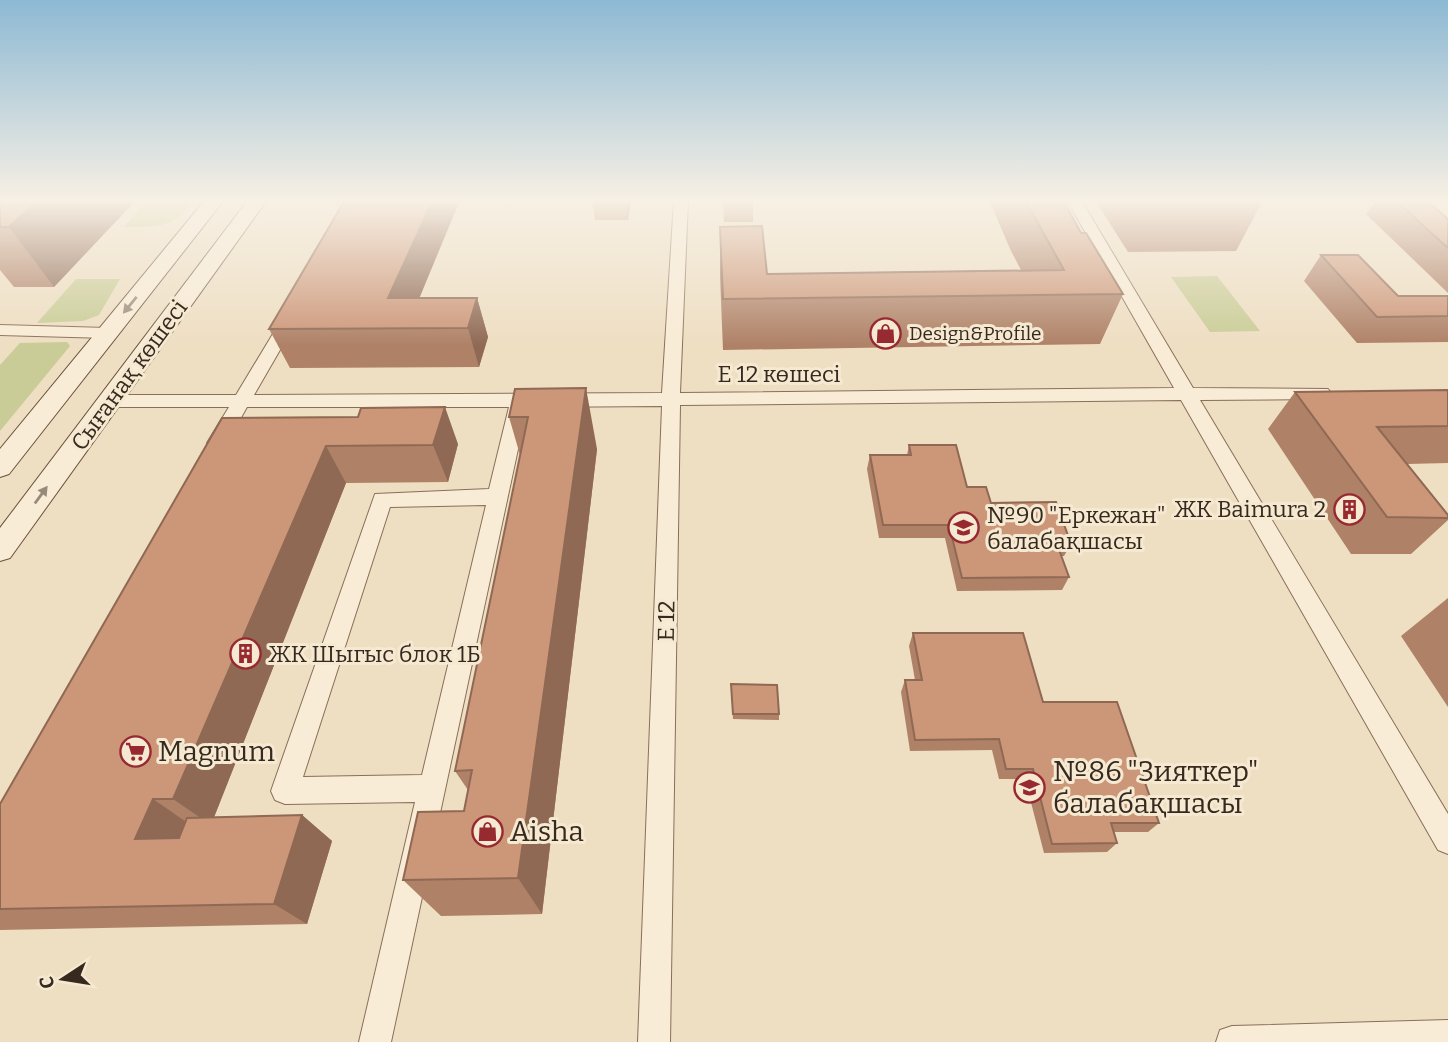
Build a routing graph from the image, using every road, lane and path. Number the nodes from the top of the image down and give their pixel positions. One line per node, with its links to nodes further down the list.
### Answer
1 (175, 249): 7 (main road, Сығанақ көшесі, one-way to 7)
2 (222, 249): 12 (main road, Сығанақ көшесі)
3 (679, 249): 11 (street, E 12)
4 (1102, 249): 10 (street)
5 (297, 306): 13 (street)
6 (8, 330): 7 (street); 8 (street)
7 (107, 332): 16 (main road, Сығанақ көшесі)
8 (0, 347)
9 (1335, 392): 10 (street, Е 12 көшесі)
10 (1186, 394): 11 (street, Е 12 көшесі); 20 (street)
11 (671, 399): 14 (street, Е 12 көшесі); 23 (street, E 12)
12 (109, 401): 13 (street, Е 12 көшесі); 18 (main road, Сығанақ көшесі, one-way to 12)
13 (242, 401): 14 (street, Е 12 көшесі); 15 (street)
14 (520, 401): 17 (street)
15 (208, 457)
16 (0, 467)
17 (497, 497): 19 (street); 19 (street)
18 (0, 550)
19 (432, 788): 22 (street)
20 (1448, 840)
21 (1448, 1035): 24 (street)
22 (375, 1042)
23 (654, 1042)
24 (1232, 1042)

